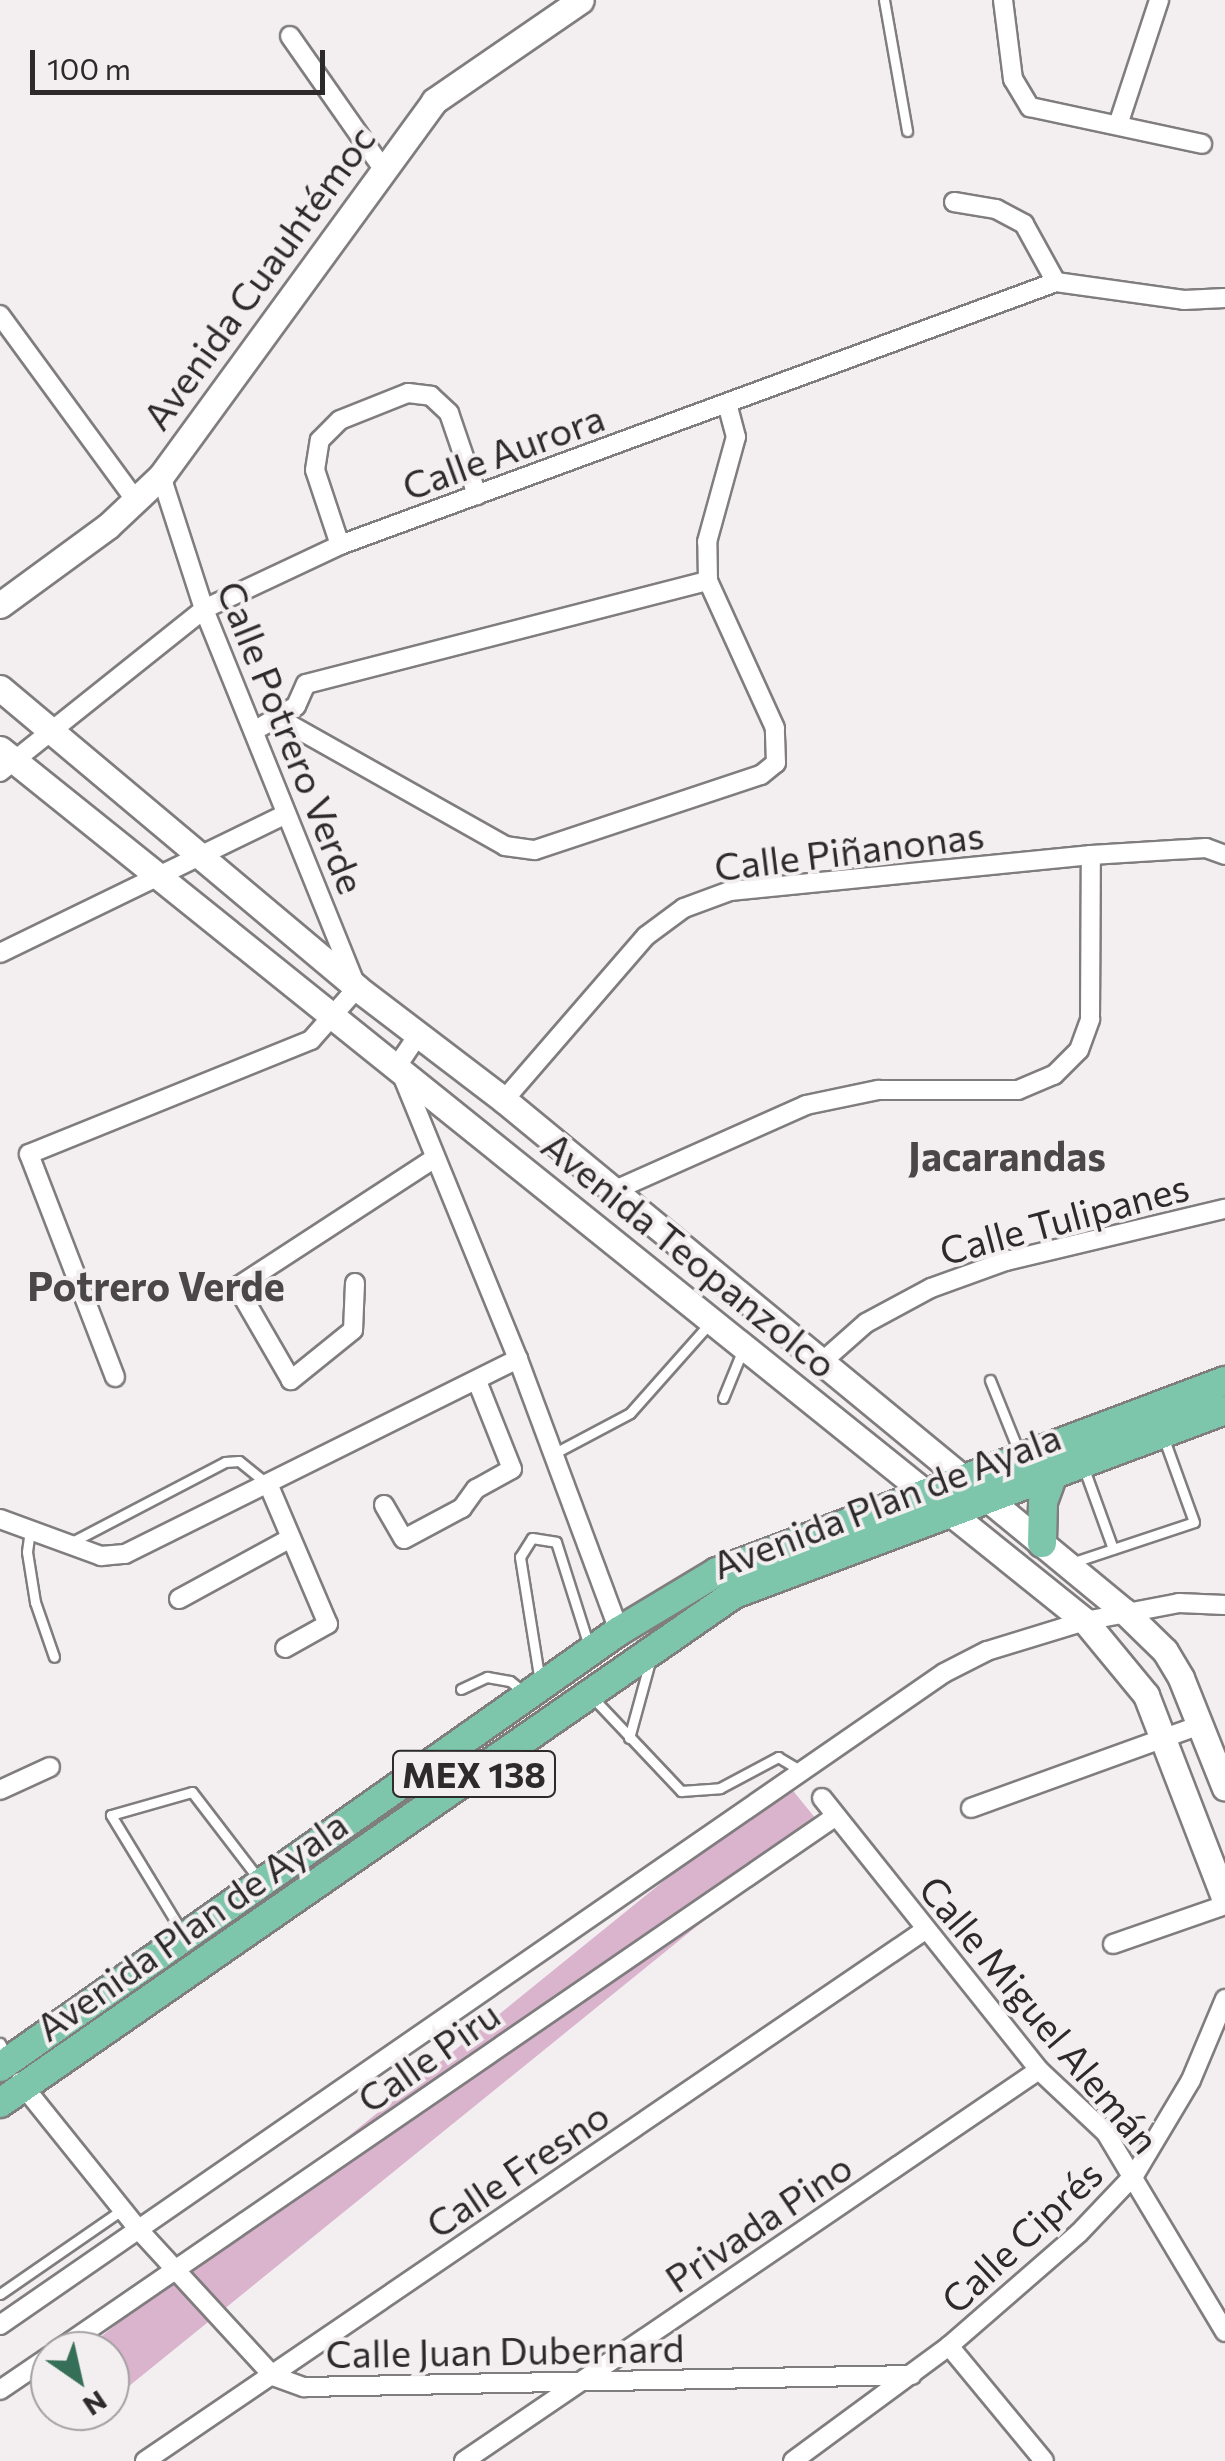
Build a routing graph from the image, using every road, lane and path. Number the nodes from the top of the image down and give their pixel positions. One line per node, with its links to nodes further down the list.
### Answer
1 (581, 0): 9 (main road, Avenida Cuauhtémoc)
2 (884, 0): 7 (lane)
3 (1003, 0): 6 (street)
4 (1159, 0): 6 (street)
5 (290, 36): 9 (street)
6 (1118, 125): 8 (street)
7 (907, 131)
8 (1202, 144)
9 (381, 166): 15 (main road, Avenida Cuauhtémoc)
10 (954, 202): 11 (street)
11 (1056, 282): 12 (street); 14 (street, Calle Aurora)
12 (1225, 298)
13 (0, 315): 17 (street)
14 (727, 403): 16 (street, Calle Aurora); 19 (street)
15 (161, 476): 17 (main road, Avenida Cuauhtémoc); 21 (street, Calle Potrero Verde)
16 (477, 495): 18 (street, Calle Aurora); 18 (street)
17 (136, 501): 20 (main road, Avenida Cuauhtémoc)
18 (340, 545): 21 (street, Calle Aurora)
19 (708, 581): 23 (street); 23 (street)
20 (0, 605)
21 (204, 609): 24 (street, Calle Aurora); 25 (street, Calle Potrero Verde)
22 (0, 688): 24 (main road, Avenida Teopanzolco)
23 (280, 720): 25 (street)
24 (52, 730): 26 (street, Calle Aurora); 28 (main road, Avenida Teopanzolco)
25 (254, 730): 27 (street, Calle Potrero Verde)
26 (5, 760): 31 (main road, Avenida Teopanzolco)
27 (286, 814): 28 (street); 33 (street, Calle Potrero Verde)
28 (204, 854): 31 (street); 33 (main road, Avenida Teopanzolco)
29 (1092, 854): 30 (street, Calle Piñanonas); 37 (street, Calle Piñanonas); 39 (street)
30 (1225, 855)
31 (159, 877): 32 (street); 34 (main road, Avenida Teopanzolco)
32 (0, 954)
33 (357, 988): 34 (street); 35 (main road, Avenida Teopanzolco)
34 (338, 1016): 36 (main road, Avenida Teopanzolco); 48 (street)
35 (418, 1035): 36 (street); 37 (main road, Avenida Teopanzolco)
36 (398, 1065): 38 (street); 43 (main road, Avenida Teopanzolco)
37 (504, 1100): 39 (main road, Avenida Teopanzolco)
38 (432, 1160): 42 (street); 46 (street)
39 (613, 1192): 41 (main road, Avenida Teopanzolco)
40 (1225, 1209): 47 (street, Calle Tulipanes)
41 (707, 1269): 43 (main road); 47 (main road, Avenida Teopanzolco)
42 (355, 1284)
43 (685, 1299): 44 (main road, Avenida Teopanzolco)
44 (711, 1320): 45 (main road, Avenida Teopanzolco); 55 (lane)
45 (744, 1347): 52 (lane); 61 (main road, Avenida Teopanzolco)
46 (518, 1360): 50 (street); 55 (street)
47 (823, 1361): 59 (main road, Avenida Teopanzolco)
48 (115, 1378)
49 (990, 1380): 56 (lane)
50 (477, 1381): 60 (street); 63 (street)
51 (1225, 1381): 56 (main road, Avenida Plan de Ayala / MEX 138)
52 (723, 1398)
53 (1225, 1410): 54 (main road, Avenida Plan de Ayala / MEX 138)
54 (1162, 1433): 57 (main road, Avenida Plan de Ayala / MEX 138); 70 (lane)
55 (554, 1454): 76 (street)
56 (1022, 1458): 59 (main road, Avenida Plan de Ayala / MEX 138)
57 (1082, 1464): 58 (main road, Avenida Plan de Ayala / MEX 138); 70 (lane)
58 (1053, 1474): 62 (main road, Avenida Plan de Ayala / MEX 138); 68 (main road)
59 (967, 1479): 61 (main road, Avenida Plan de Ayala / MEX 138); 62 (main road, Avenida Teopanzolco)
60 (269, 1486): 67 (street); 69 (street); 69 (lane)
61 (928, 1494): 64 (main road, Avenida Teopanzolco); 76 (main road, Avenida Plan de Ayala / MEX 138)
62 (991, 1498): 64 (main road, Avenida Plan de Ayala / MEX 138); 68 (main road, Avenida Teopanzolco)
63 (384, 1505)
64 (952, 1512): 75 (main road, Avenida Teopanzolco); 78 (main road, Avenida Plan de Ayala / MEX 138)
65 (0, 1520): 66 (street)
66 (30, 1530): 69 (street); 80 (lane)
67 (289, 1539): 72 (street); 77 (street)
68 (1042, 1542): 71 (main road, Avenida Teopanzolco)
69 (67, 1544)
70 (1113, 1550): 71 (lane)
71 (1067, 1565): 74 (main road, Avenida Teopanzolco)
72 (178, 1599)
73 (1225, 1605): 74 (street)
74 (1124, 1611): 75 (street); 84 (main road, Avenida Teopanzolco)
75 (1085, 1620): 86 (main road, Avenida Teopanzolco); 88 (street)
76 (619, 1632): 79 (main road, Avenida Plan de Ayala / MEX 138)
77 (285, 1648)
78 (653, 1648): 83 (main road, Avenida Plan de Ayala / MEX 138); 85 (lane)
79 (590, 1651): 82 (main road, Avenida Plan de Ayala / MEX 138); 82 (lane)
80 (54, 1658)
81 (461, 1689): 82 (lane)
82 (535, 1691): 94 (main road, Avenida Plan de Ayala / MEX 138)
83 (589, 1693): 85 (lane); 102 (main road, Avenida Plan de Ayala / MEX 138)
84 (1200, 1725): 86 (street); 89 (main road, Avenida Teopanzolco)
85 (628, 1738): 88 (lane)
86 (1165, 1738): 92 (street); 95 (main road, Avenida Teopanzolco)
87 (50, 1768): 90 (street)
88 (800, 1771): 105 (street)
89 (1225, 1788)
90 (0, 1790)
91 (822, 1798): 93 (street, Calle Miguel Alemán)
92 (971, 1808)
93 (836, 1816): 96 (street, Calle Miguel Alemán); 106 (street, Calle Piru)
94 (263, 1884): 97 (main road, Avenida Plan de Ayala / MEX 138); 97 (lane)
95 (1225, 1903): 98 (street)
96 (924, 1930): 101 (street, Calle Miguel Alemán); 114 (street, Calle Fresno)
97 (186, 1938): 100 (main road, Avenida Plan de Ayala / MEX 138)
98 (1113, 1944)
99 (1225, 2000): 103 (street, Calle Ciprés)
100 (3, 2057): 102 (street, Calle Juan Dubernard)
101 (1039, 2070): 103 (street, Calle Miguel Alemán); 115 (street, Privada Pino)
102 (11, 2095): 104 (street, Calle Juan Dubernard)
103 (1135, 2174): 110 (street, Calle Miguel Alemán); 111 (street, Calle Ciprés)
104 (122, 2209): 105 (street, Calle Juan Dubernard); 107 (lane)
105 (138, 2228): 106 (street, Calle Juan Dubernard); 108 (street)
106 (176, 2270): 109 (street, Calle Piru); 114 (street, Calle Juan Dubernard)
107 (0, 2294)
108 (0, 2324)
109 (86, 2331)
110 (1225, 2332)
111 (949, 2346): 113 (street, Calle Ciprés); 120 (street)
112 (30, 2370): 116 (street)
113 (912, 2375): 115 (street, Calle Juan Dubernard); 119 (street, Calle Ciprés)
114 (272, 2376): 115 (street, Calle Juan Dubernard); 117 (street, Calle Fresno)
115 (584, 2380): 118 (street, Privada Pino)
116 (0, 2390)
117 (145, 2461)
118 (464, 2461)
119 (793, 2461)
120 (1044, 2461)

